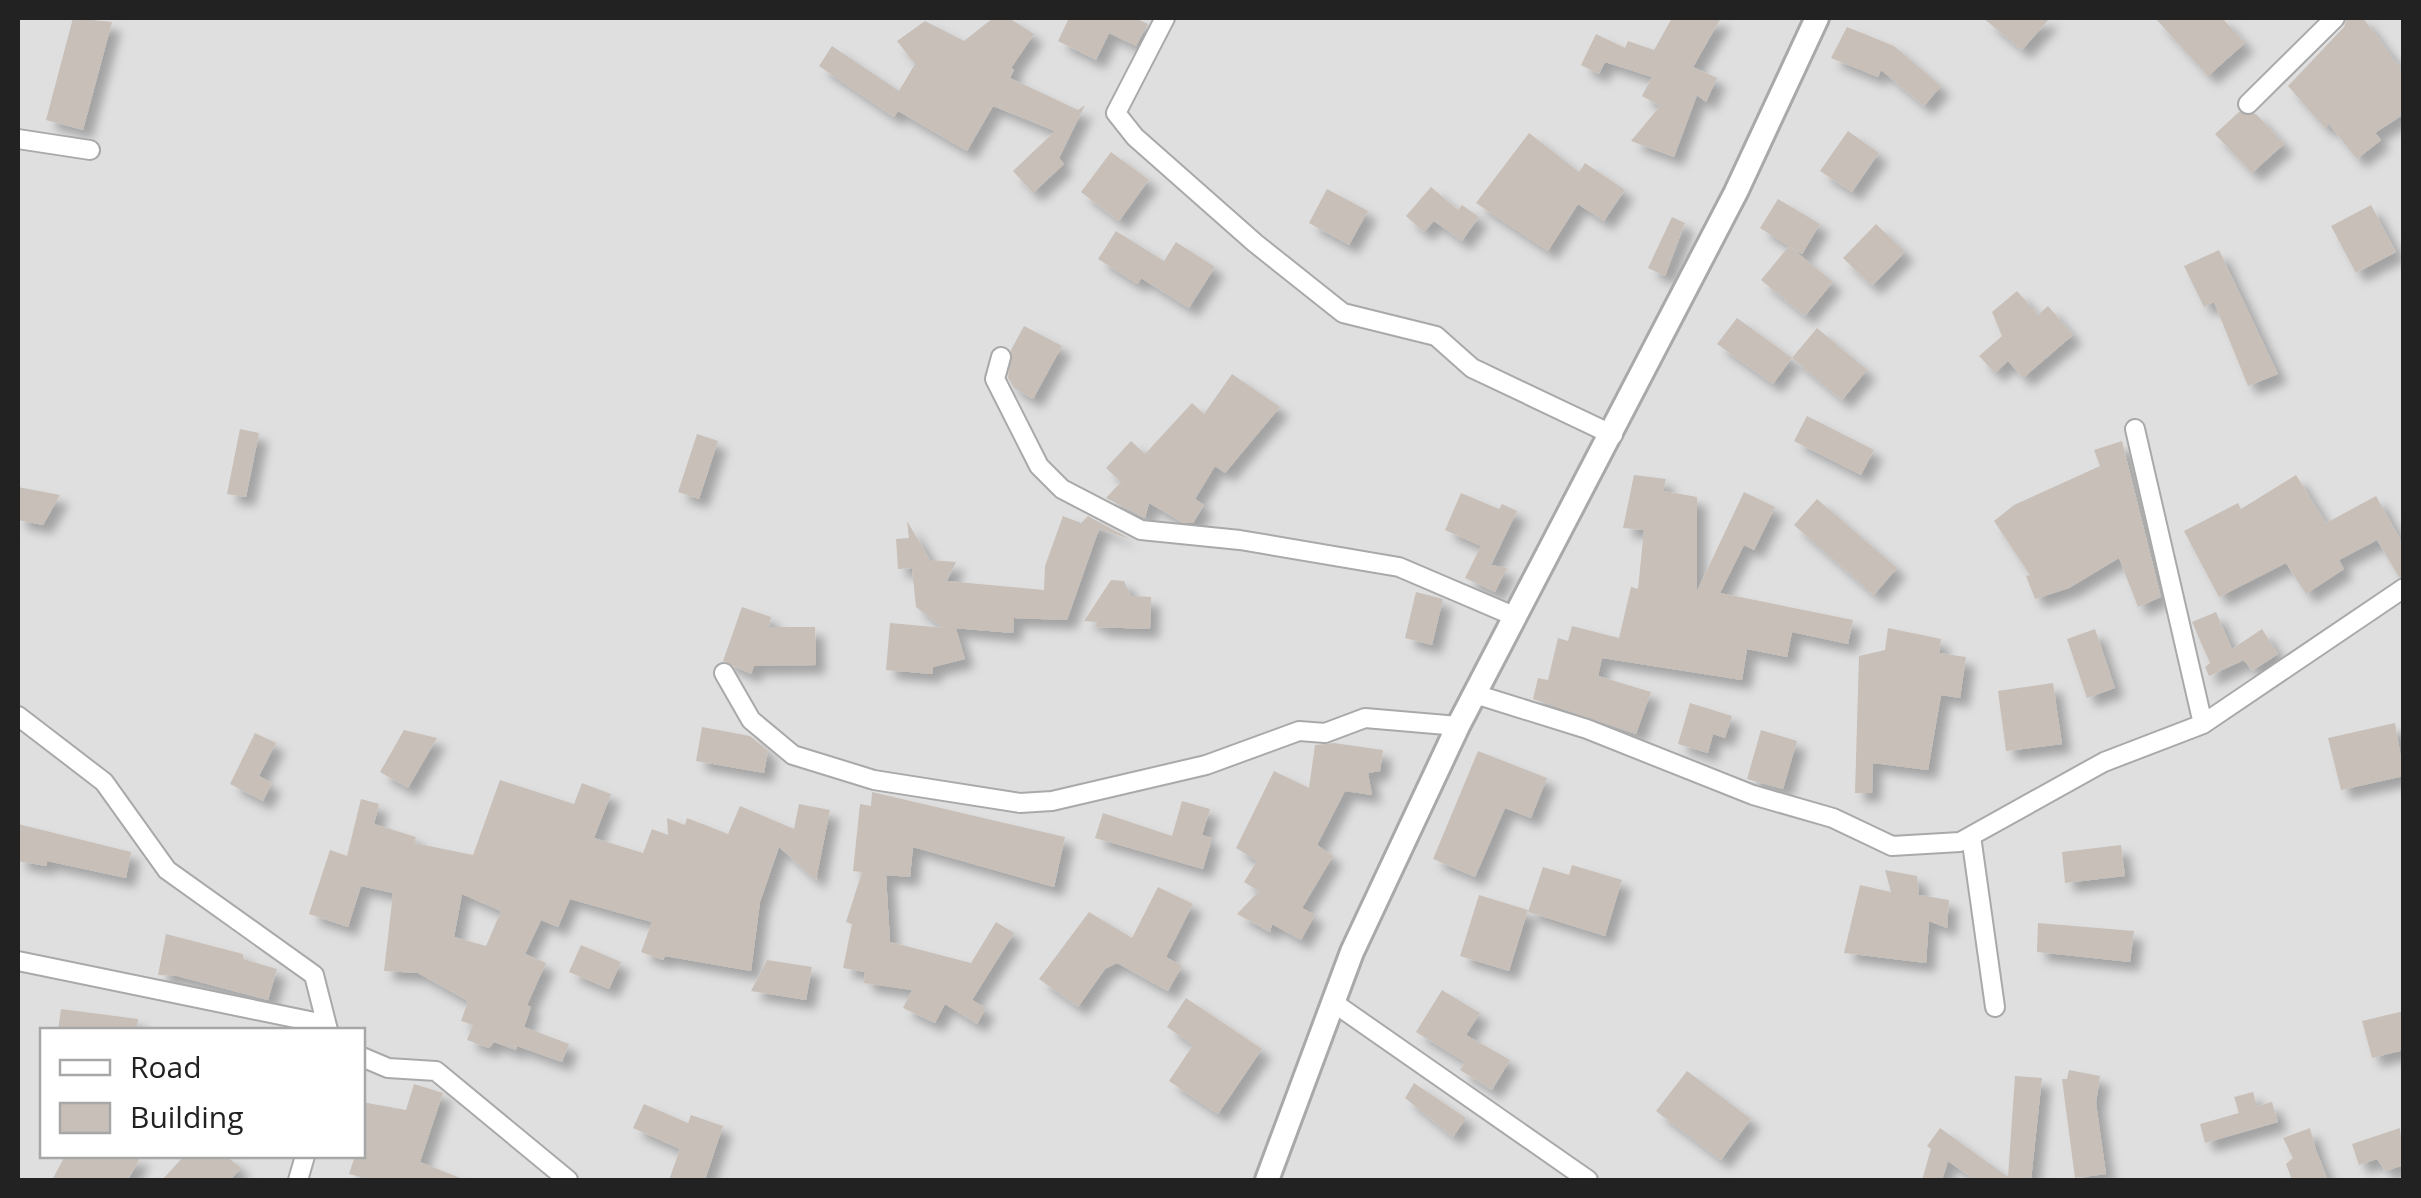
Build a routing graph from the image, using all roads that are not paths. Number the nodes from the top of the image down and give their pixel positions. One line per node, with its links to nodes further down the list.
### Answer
1 (1164, 18): 9 (street)
2 (1817, 18): 9 (street)
3 (2335, 18): 4 (street)
4 (2248, 104)
5 (18, 139): 6 (street)
6 (90, 150)
7 (1002, 358): 11 (street)
8 (2135, 429): 15 (street)
9 (1613, 434): 11 (street)
10 (2404, 588): 15 (street)
11 (1516, 617): 13 (street)
12 (724, 673): 16 (street)
13 (1478, 694): 16 (street); 17 (street)
14 (18, 716): 21 (street)
15 (2202, 724): 17 (street)
16 (1458, 726): 19 (street)
17 (1971, 836): 20 (street)
18 (18, 961): 21 (street)
19 (1334, 1003): 24 (street); 25 (street)
20 (1995, 1007)
21 (326, 1028)
22 (365, 1059): 23 (street)
23 (568, 1180)
24 (1268, 1180)
25 (1588, 1180)

